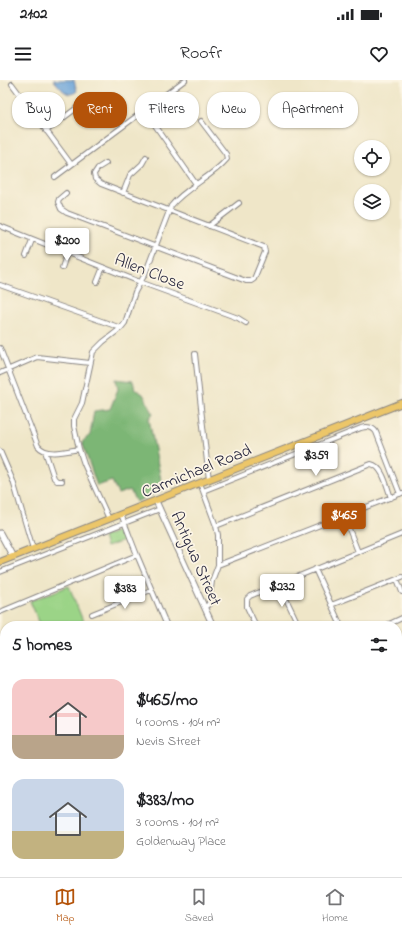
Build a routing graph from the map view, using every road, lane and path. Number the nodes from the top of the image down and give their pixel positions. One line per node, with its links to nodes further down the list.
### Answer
1 (185, 80): 9 (street)
2 (12, 84): 6 (street)
3 (73, 111): 6 (street)
4 (201, 121): 11 (street)
5 (157, 128): 11 (street)
6 (46, 131): 9 (street)
7 (146, 157): 13 (street)
8 (106, 163): 13 (street)
9 (71, 164): 10 (street)
10 (55, 177)
11 (196, 184): 15 (street)
12 (66, 193): 19 (street)
13 (123, 193): 15 (street)
14 (238, 202): 17 (street)
15 (169, 210): 17 (street); 19 (street)
16 (0, 226): 18 (street, Allen Close)
17 (209, 226): 19 (street)
18 (32, 240): 20 (street, Allen Close); 21 (street)
19 (155, 247): 25 (street)
20 (67, 253): 22 (street, Allen Close); 23 (street)
21 (26, 256)
22 (103, 267): 24 (street); 25 (street, Allen Close)
23 (62, 268)
24 (97, 282)
25 (140, 282): 27 (street, Allen Close); 28 (street)
26 (0, 285): 28 (street)
27 (246, 323)
28 (121, 328): 31 (street)
29 (0, 348): 32 (street)
30 (195, 354): 40 (street)
31 (90, 363): 32 (street); 37 (street)
32 (8, 369): 33 (street); 39 (street)
33 (0, 372)
34 (402, 403): 35 (main road, Carmichael Road)
35 (358, 420): 36 (street); 40 (main road, Carmichael Road)
36 (361, 428): 43 (street); 44 (street)
37 (79, 449): 39 (street); 50 (street)
38 (0, 450): 55 (street)
39 (45, 452): 41 (street)
40 (209, 480): 42 (main road, Carmichael Road)
41 (62, 481)
42 (200, 483): 43 (street); 46 (main road, Carmichael Road)
43 (203, 491): 52 (street)
44 (401, 494): 45 (street)
45 (391, 498): 49 (street); 52 (street)
46 (156, 501): 47 (street, Antigua Street); 48 (main road, Carmichael Road)
47 (160, 509): 51 (street); 69 (street, Antigua Street)
48 (121, 514): 50 (main road, Carmichael Road); 51 (street)
49 (344, 516): 56 (street); 60 (street)
50 (109, 519): 55 (main road, Carmichael Road)
51 (124, 522): 57 (street); 62 (street)
52 (216, 526): 60 (street)
53 (0, 533): 58 (street)
54 (402, 534): 56 (street)
55 (33, 549): 58 (main road, Carmichael Road)
56 (358, 552): 61 (street)
57 (137, 555): 66 (street); 70 (street)
58 (13, 557): 59 (main road, Carmichael Road)
59 (0, 562)
60 (218, 565): 69 (street)
61 (315, 569): 65 (street); 68 (street)
62 (0, 572)
63 (402, 577): 64 (street)
64 (397, 579): 67 (street); 68 (street)
65 (279, 584): 74 (street); 75 (street)
66 (151, 590): 71 (street); 72 (street)
67 (402, 592)
68 (331, 605): 76 (street)
69 (205, 607): 73 (street, Antigua Street)
70 (0, 612)
71 (92, 614)
72 (163, 621)
73 (211, 621)
74 (254, 621)
75 (297, 621)
76 (339, 621)

